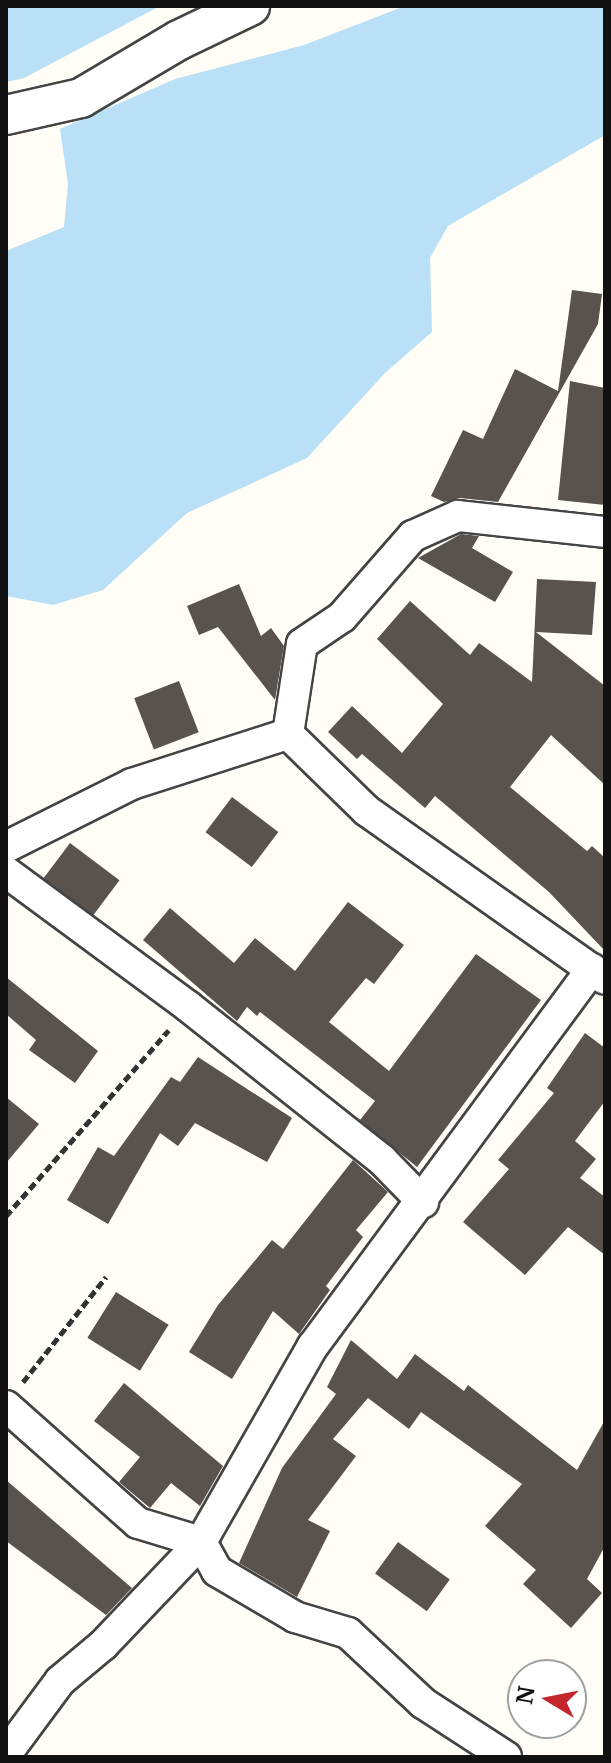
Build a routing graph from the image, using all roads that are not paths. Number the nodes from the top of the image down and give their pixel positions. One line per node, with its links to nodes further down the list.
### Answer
1 (250, 6): 2 (street)
2 (6, 115)
3 (605, 532): 4 (street)
4 (288, 734): 5 (street); 7 (street)
5 (6, 847)
6 (6, 872): 8 (street)
7 (598, 974): 8 (street)
8 (423, 1202): 10 (street)
9 (11, 1398): 10 (street)
10 (201, 1542): 11 (street); 12 (street)
11 (6, 1754)
12 (506, 1757)

